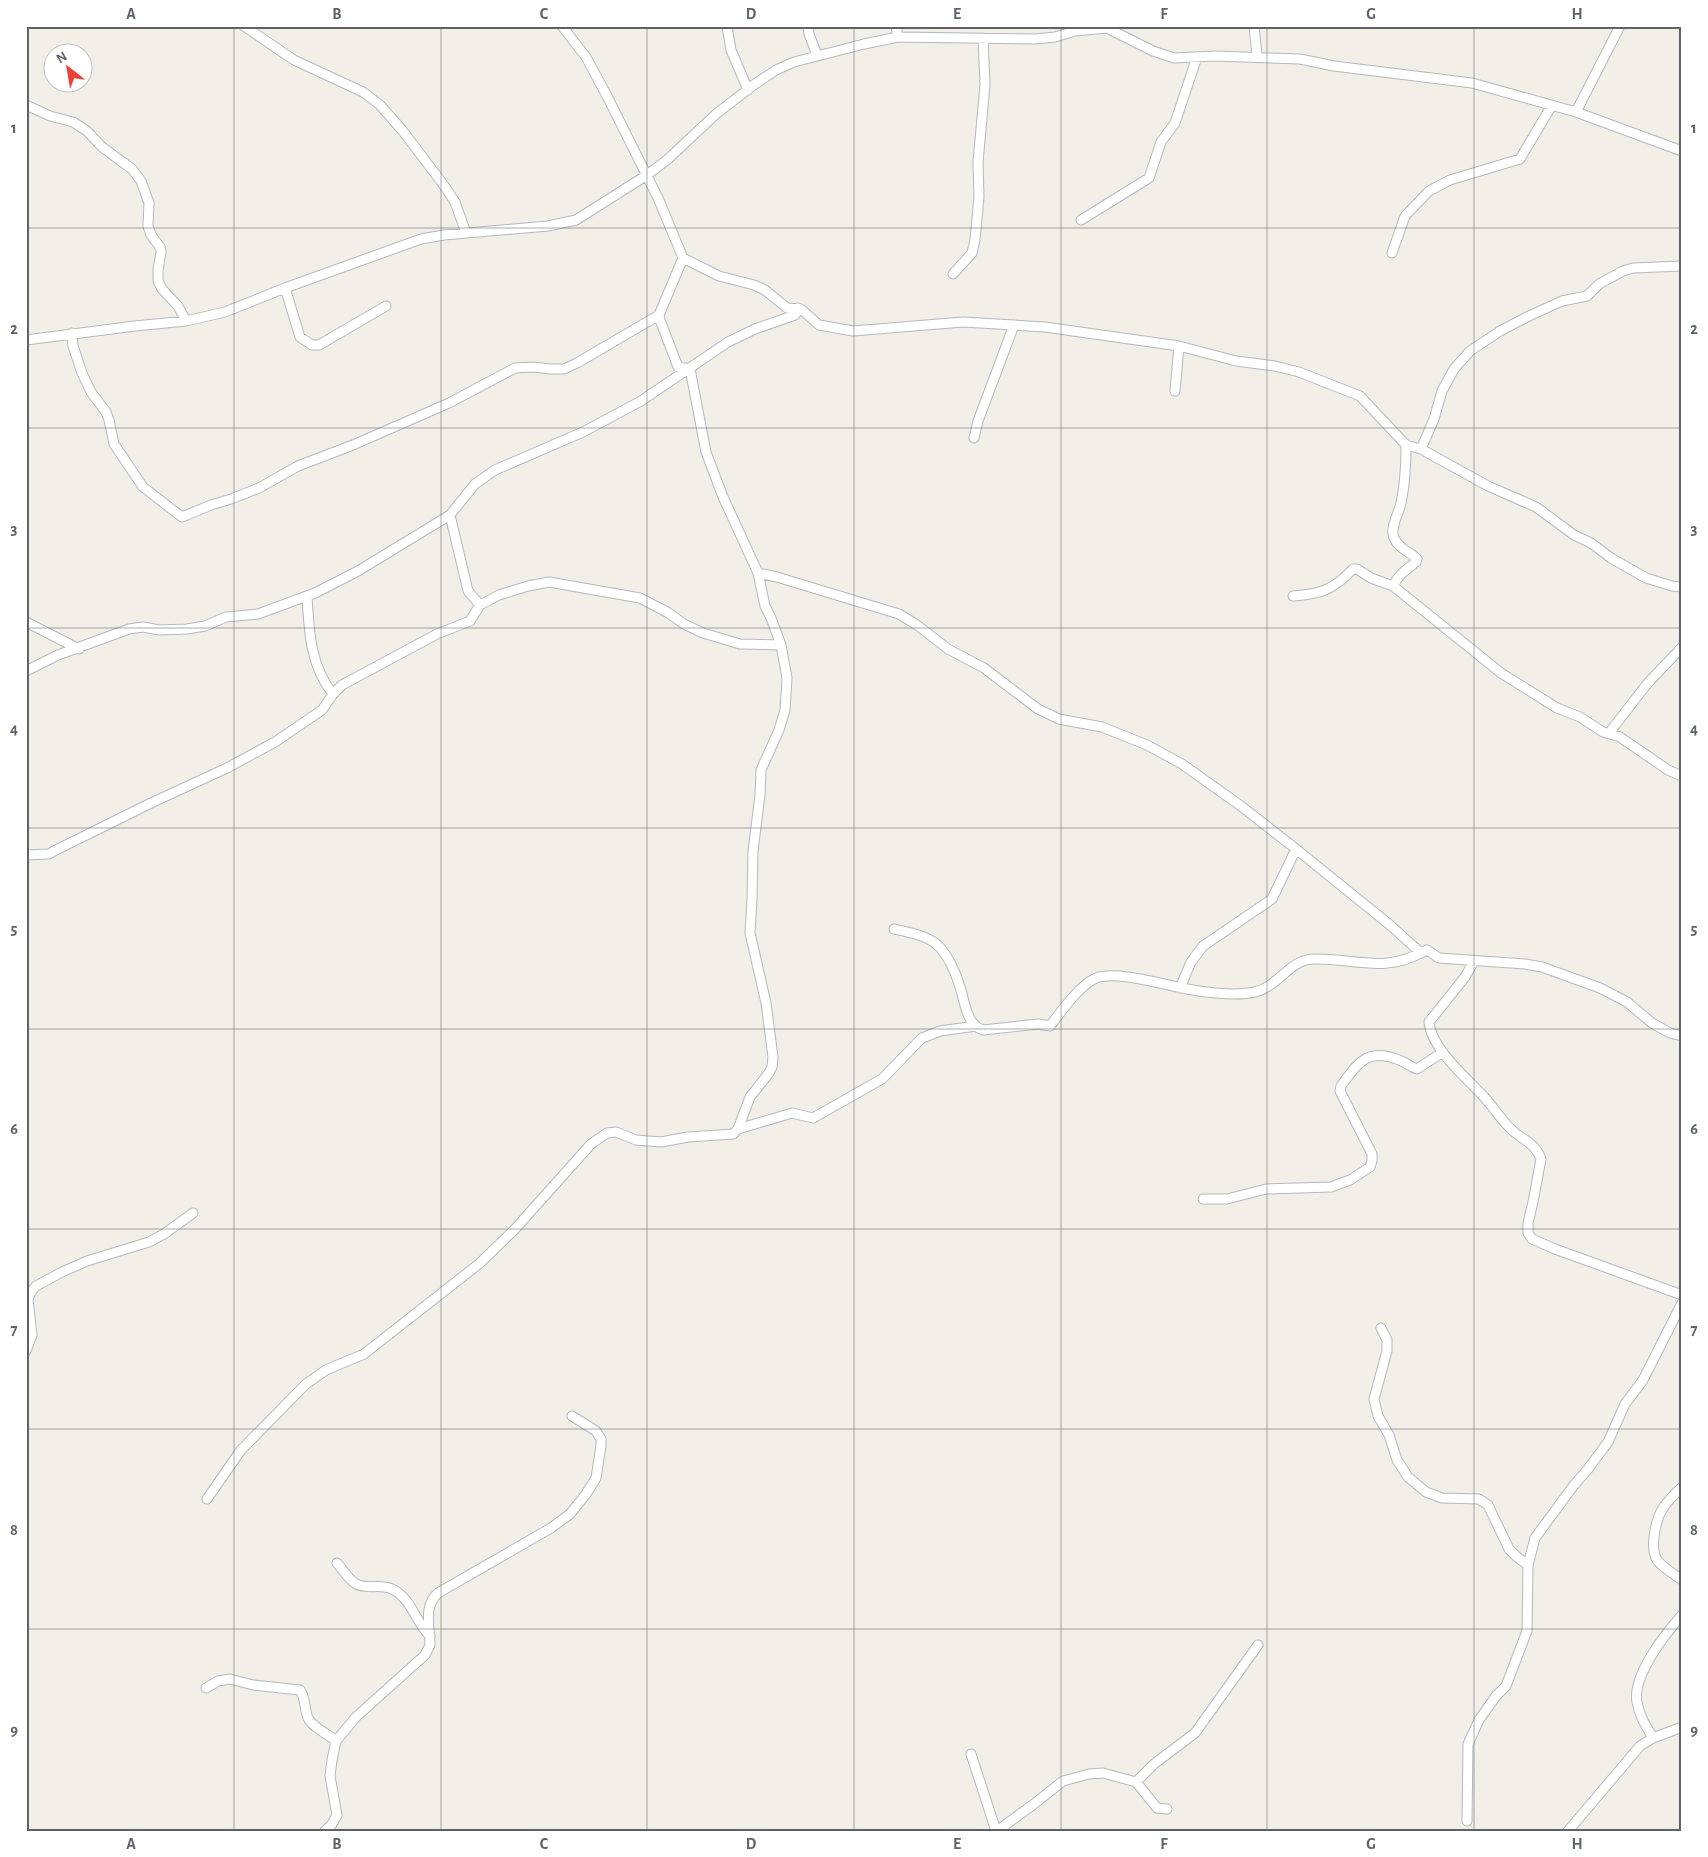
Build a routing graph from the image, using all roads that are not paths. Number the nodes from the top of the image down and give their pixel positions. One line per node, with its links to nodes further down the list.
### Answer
1 (244, 26): 21 (street)
2 (562, 26): 19 (street)
3 (727, 26): 14 (street)
4 (808, 26): 11 (street)
5 (896, 26): 9 (street)
6 (1254, 26): 12 (street)
7 (1620, 26): 17 (street)
8 (1106, 27): 10 (street); 13 (street)
9 (898, 37): 10 (street); 11 (street)
10 (983, 38): 25 (street)
11 (817, 55): 14 (street)
12 (1257, 56): 13 (street); 16 (street)
13 (1197, 57): 20 (street)
14 (748, 90): 19 (street)
15 (26, 105): 30 (street)
16 (1552, 106): 17 (street); 22 (street)
17 (1576, 112): 18 (street)
18 (1682, 151)
19 (647, 175): 21 (street); 23 (street)
20 (1080, 220)
21 (466, 233): 26 (street)
22 (1392, 253)
23 (683, 258): 28 (street); 29 (street)
24 (1682, 266): 39 (street)
25 (953, 274)
26 (285, 288): 27 (street); 30 (street)
27 (386, 306)
28 (798, 308): 31 (street); 35 (street)
29 (659, 314): 32 (street); 35 (street)
30 (186, 321): 32 (street)
31 (1014, 325): 34 (street); 37 (street)
32 (72, 333): 33 (street)
33 (26, 340)
34 (1180, 346): 36 (street); 38 (street)
35 (690, 369): 40 (street); 41 (street)
36 (1175, 391)
37 (974, 438)
38 (1406, 445): 39 (street); 42 (street)
39 (1421, 449): 43 (street)
40 (450, 515): 44 (street); 46 (street)
41 (758, 573): 48 (street); 55 (street)
42 (1393, 586): 45 (street); 53 (street)
43 (1682, 587)
44 (307, 596): 50 (street); 52 (street)
45 (1293, 596)
46 (480, 605): 48 (street); 52 (street)
47 (26, 622): 50 (street)
48 (781, 645): 64 (street)
49 (1682, 647): 53 (street)
50 (79, 649): 51 (street)
51 (26, 671)
52 (333, 694): 56 (street)
53 (1609, 733): 54 (street)
54 (1682, 776)
55 (1296, 849): 58 (street); 60 (street)
56 (26, 856)
57 (894, 929): 61 (street)
58 (1427, 950): 59 (street); 60 (street)
59 (1474, 961): 62 (street); 63 (street)
60 (1180, 988): 61 (street)
61 (976, 1026): 64 (street)
62 (1682, 1036)
63 (1443, 1052): 65 (street); 67 (street)
64 (738, 1129): 73 (street)
65 (1203, 1199)
66 (193, 1213): 70 (street)
67 (1682, 1295)
68 (1682, 1303): 75 (street)
69 (1381, 1328): 75 (street)
70 (26, 1351)
71 (572, 1416): 78 (street)
72 (1682, 1488): 76 (street)
73 (207, 1499)
74 (337, 1563): 78 (street)
75 (1528, 1565): 87 (street)
76 (1682, 1580)
77 (1682, 1615): 82 (street)
78 (430, 1636): 83 (street)
79 (1258, 1645): 85 (street)
80 (206, 1688): 83 (street)
81 (1682, 1727): 82 (street)
82 (1652, 1738): 90 (street)
83 (336, 1741): 88 (street)
84 (971, 1754): 89 (street)
85 (1136, 1782): 86 (street); 89 (street)
86 (1167, 1809)
87 (1467, 1821)
88 (326, 1831)
89 (997, 1831)
90 (1568, 1831)

